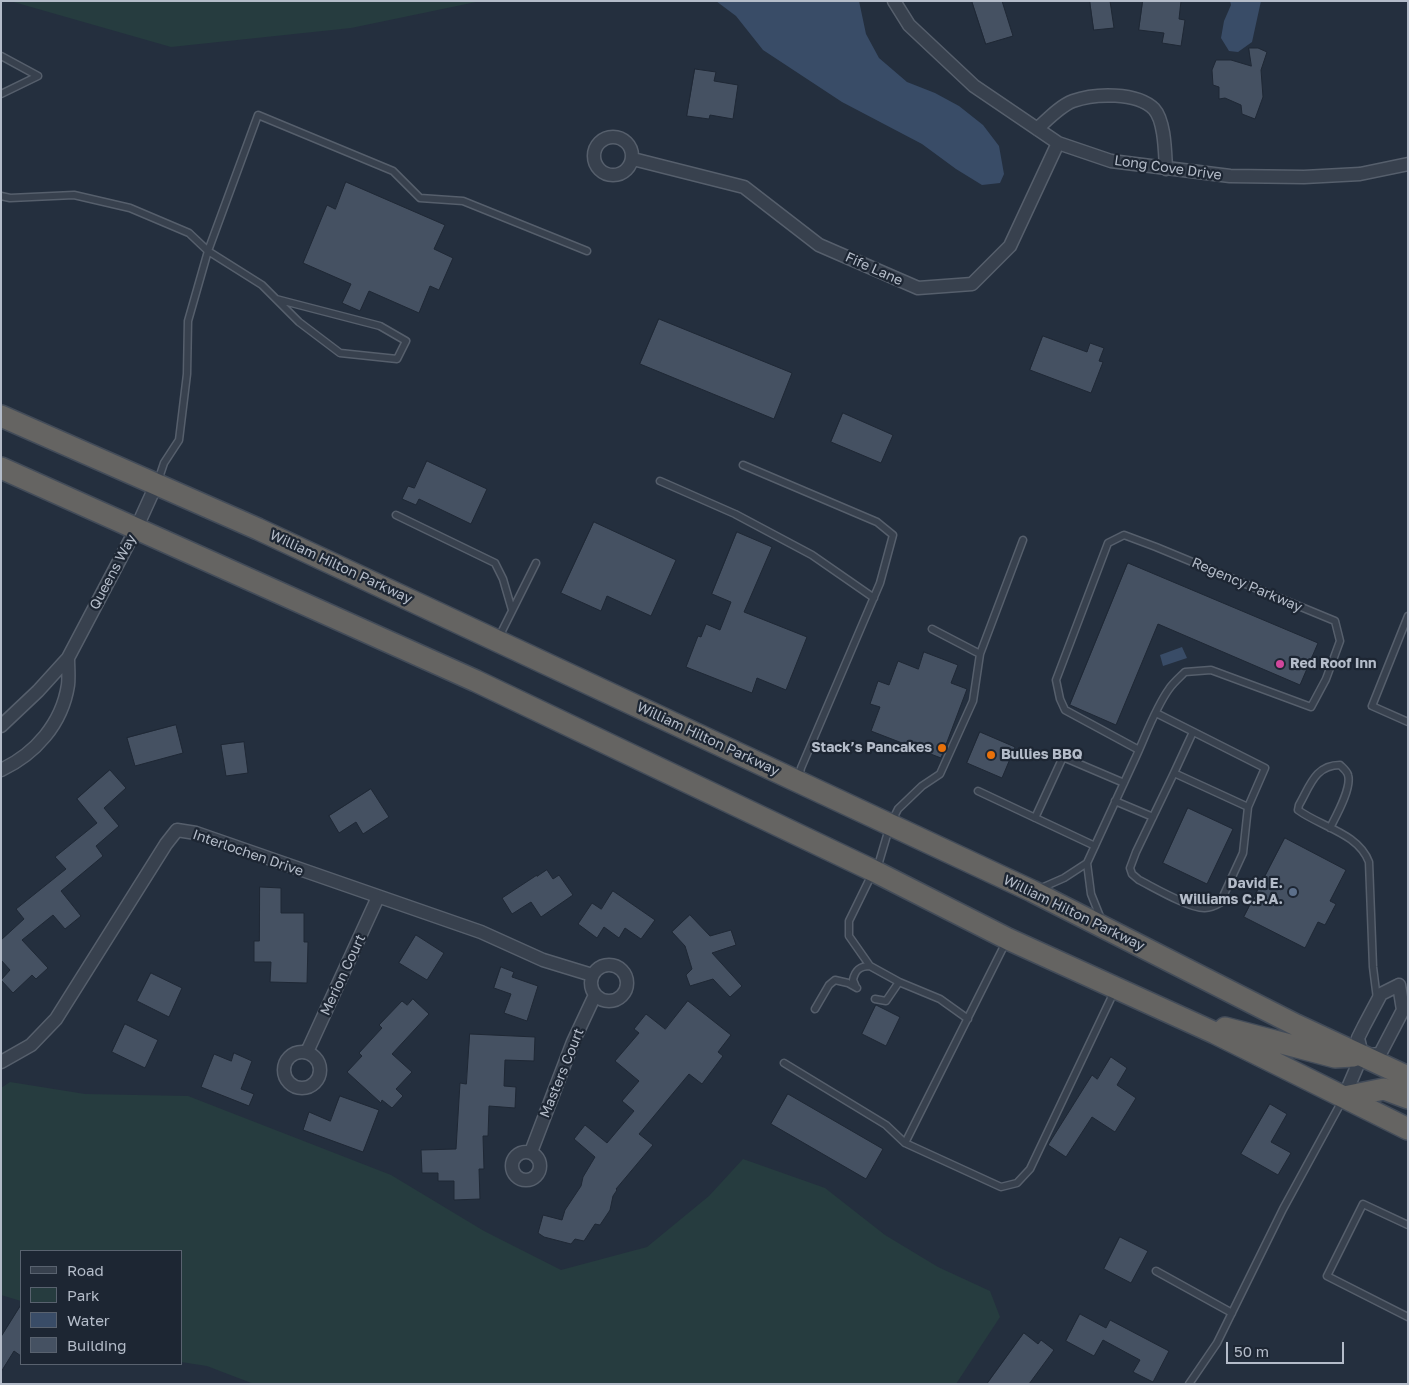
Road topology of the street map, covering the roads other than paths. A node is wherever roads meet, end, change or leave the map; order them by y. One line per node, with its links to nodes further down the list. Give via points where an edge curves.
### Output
1 (894, 1): 4 (street, Long Cove Drive, via 909,24 974,86)
2 (1, 56): 3 (lane, via 38,76)
3 (1, 94)
4 (1037, 129): 5 (street, Long Cove Drive); 8 (street, via 1073,101 1120,95 1143,102 1155,110 1160,122)
5 (1058, 143): 6 (street, Fife Lane, via 1010,246 972,284 918,288 819,244 744,187); 8 (street, Long Cove Drive, via 1111,161)
6 (633, 159)
7 (1408, 164): 8 (street, Long Cove Drive, via 1360,174 1304,177 1230,176)
8 (1166, 169)
9 (1, 196): 10 (lane, via 74,195 130,208 189,232)
10 (208, 251): 11 (lane, via 258,115 393,171 420,198 463,201); 12 (lane, via 262,284); 17 (lane, via 188,321 187,374 178,440)
11 (587, 251)
12 (276, 299): 12 (lane, via 299,322 340,353 397,359 406,342 380,326)
13 (1, 416): 17 (highway, William Hilton Parkway)
14 (743, 465): 22 (lane, via 877,522 893,535)
15 (1, 468): 19 (highway)
16 (660, 480): 22 (lane, via 812,554)
17 (156, 485): 19 (street, Queens Way); 26 (highway, William Hilton Parkway)
18 (396, 515): 23 (lane, via 495,562)
19 (136, 529): 28 (street, Queens Way); 47 (highway, via 476,681)
20 (1023, 540): 27 (lane)
21 (536, 563): 23 (lane)
22 (874, 598): 36 (lane, via 801,768)
23 (512, 610): 26 (lane)
24 (1408, 616): 30 (lane, via 1372,706)
25 (932, 629): 27 (lane)
26 (497, 640): 36 (highway, William Hilton Parkway)
27 (980, 654): 43 (lane, via 973,701 940,774 898,808)
28 (68, 658): 31 (street, Queens Way); 34 (street, Queens Way, via 68,686 54,726 36,747)
29 (1156, 713): 32 (lane); 33 (lane, Regency Parkway); 33 (lane, Regency Parkway, via 1169,689 1185,672 1211,670 1312,708 1340,641 1335,622 1124,535 1108,543 1056,680 1065,710)
30 (1408, 722)
31 (1, 726)
32 (1193, 732): 35 (lane); 40 (lane, via 1265,768)
33 (1139, 750): 37 (lane, Regency Parkway)
34 (1, 770)
35 (1174, 773): 40 (lane); 41 (lane)
36 (799, 782): 43 (highway, William Hilton Parkway)
37 (1124, 783): 39 (lane, Regency Parkway); 42 (lane, via 1062,757)
38 (978, 791): 42 (lane)
39 (1115, 801): 41 (lane); 45 (lane, Regency Parkway)
40 (1248, 807): 41 (lane, via 1244,853 1238,868 1220,903 1204,908 1180,900 1132,874 1130,868)
41 (1153, 817)
42 (1035, 818): 45 (lane)
43 (890, 825): 47 (lane); 48 (highway, William Hilton Parkway)
44 (1330, 828): 44 (lane, via 1298,810 1319,771 1340,765 1348,773 1349,782); 59 (lane, via 1358,845 1369,862)
45 (1095, 846): 46 (lane, Regency Parkway)
46 (1087, 863): 48 (lane, via 1054,884); 50 (lane, via 1091,894)
47 (875, 872): 51 (highway); 52 (lane, via 849,921 849,936)
48 (1032, 891): 50 (highway, William Hilton Parkway)
49 (378, 897): 53 (street, Interlochen Drive, via 482,932 543,960); 63 (street, Merion Court); 65 (street, Interlochen Drive, via 196,833 177,830 56,1019 31,1046)
50 (1106, 929): 64 (highway, William Hilton Parkway)
51 (1008, 939): 56 (highway); 62 (lane)
52 (870, 966): 54 (lane); 60 (lane, via 863,966 854,973 857,988 834,980)
53 (592, 974): 57 (street, via 590,982); 57 (street, via 597,968 610,964 623,970 628,984 626,991 615,1000 608,1001)
54 (899, 982): 58 (lane, via 886,1001); 62 (lane, via 940,1000)
55 (1403, 988): 59 (street, via 1381,994); 64 (street, via 1403,1010 1380,1054)
56 (1115, 989): 61 (highway); 71 (lane, via 1030,1169 1016,1183 1001,1188)
57 (595, 995): 72 (street, Masters Court)
58 (875, 999)
59 (1377, 1000): 64 (street, via 1358,1038)
60 (815, 1009)
61 (1167, 1013): 64 (highway, via 1335,1057); 68 (highway, via 1215,1033)
62 (968, 1019): 71 (lane)
63 (307, 1052)
64 (1362, 1055): 67 (highway, William Hilton Parkway); 68 (street)
65 (2, 1060)
66 (784, 1063): 71 (lane, via 886,1125)
67 (1408, 1077)
68 (1344, 1097): 69 (highway, via 1384,1089); 70 (highway); 75 (lane, via 1283,1209)
69 (1408, 1098)
70 (1408, 1129)
71 (905, 1143)
72 (531, 1152)
73 (1408, 1226): 76 (lane, via 1363,1204 1327,1276)
74 (1156, 1271): 75 (lane)
75 (1232, 1313): 77 (lane, via 1217,1343)
76 (1408, 1317)
77 (1189, 1384)

